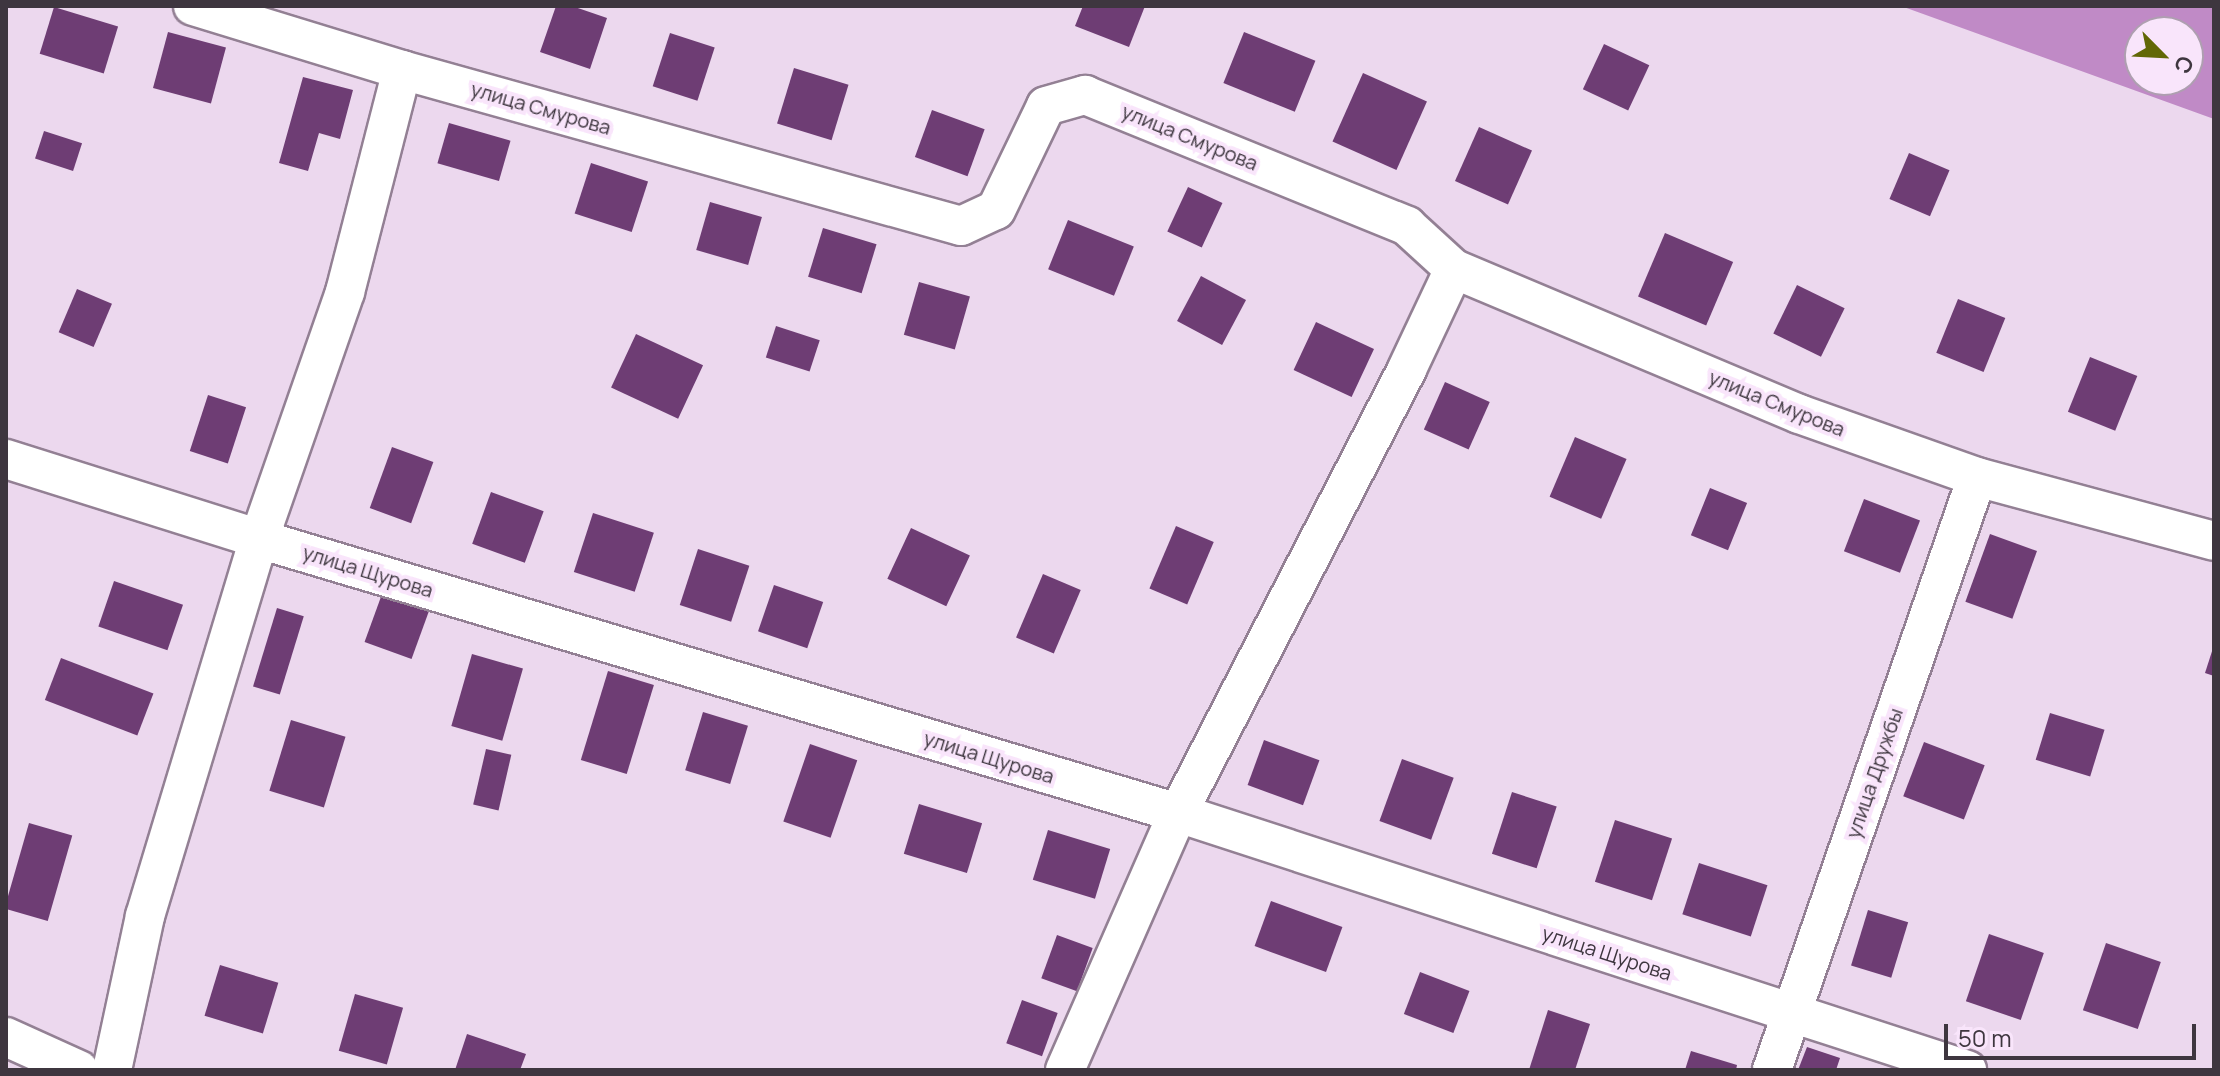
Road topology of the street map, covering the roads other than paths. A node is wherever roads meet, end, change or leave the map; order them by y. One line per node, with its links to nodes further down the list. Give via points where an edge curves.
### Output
1 (193, 6): 2 (street, улица Смурова)
2 (402, 70): 3 (street, улица Смурова, via 961,226 996,210 1046,106 1085,95 1407,226); 6 (street, via 345,292)
3 (1454, 269): 5 (street, улица Смурова, via 1799,414); 8 (street)
4 (6, 459): 6 (street, улица Щурова)
5 (1977, 477): 7 (street, улица Смурова); 9 (street, улица Дружбы)
6 (259, 539): 8 (street, улица Щурова); 12 (street, via 145,916)
7 (2214, 541)
8 (1178, 813): 9 (street, улица Щурова); 13 (street)
9 (1790, 1013): 14 (street, улица Дружбы); 15 (street, улица Щурова)
10 (6, 1037): 11 (street)
11 (79, 1070)
12 (112, 1070)
13 (1065, 1070)
14 (1772, 1070)
15 (1967, 1070)

